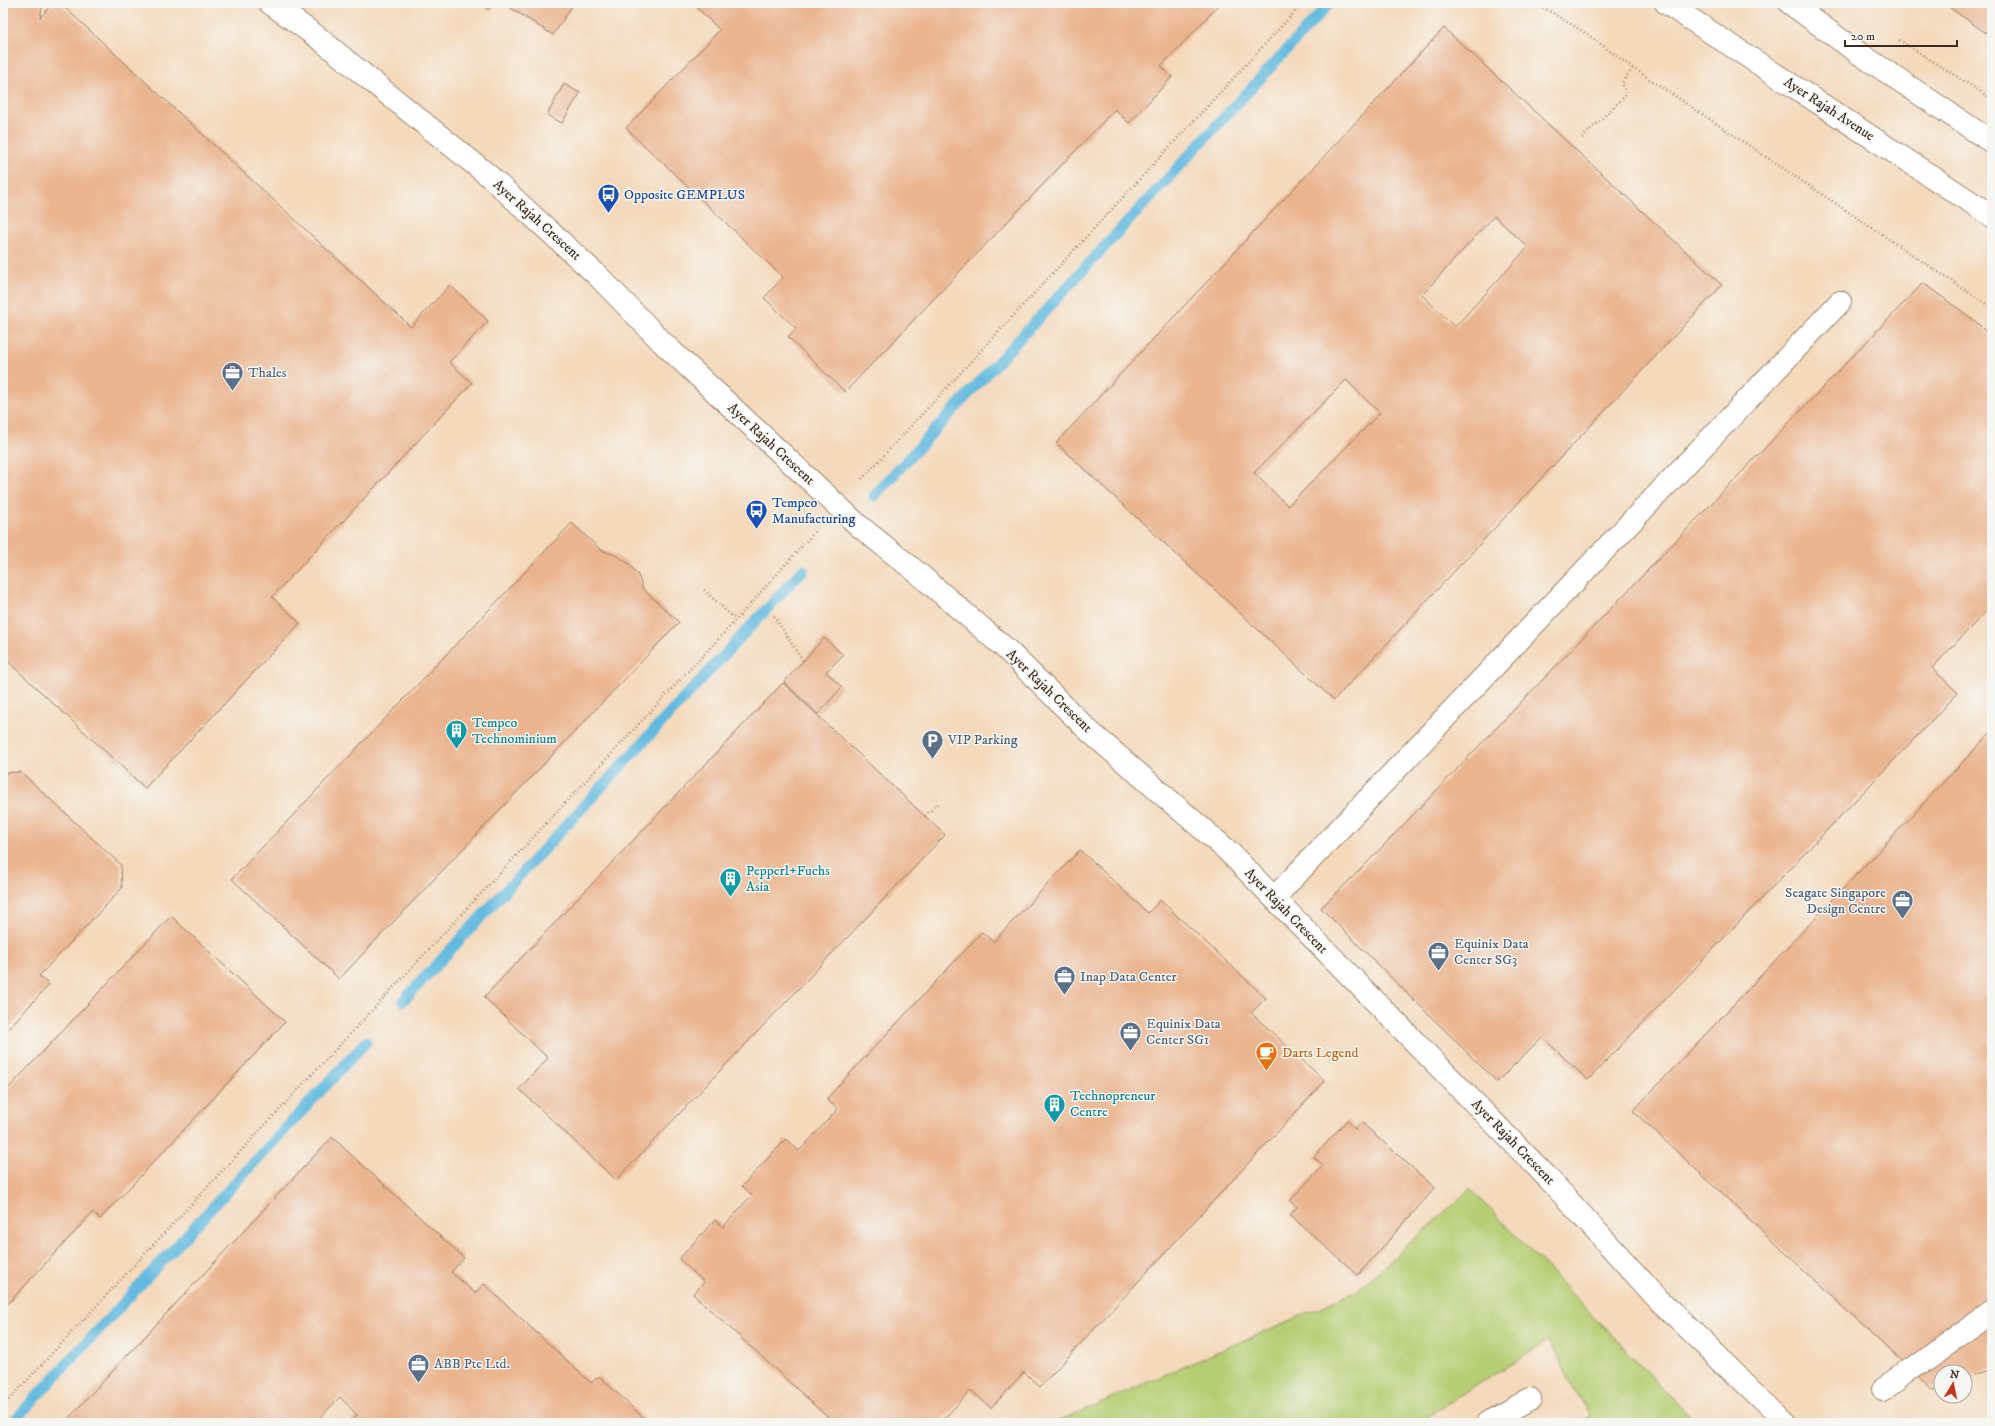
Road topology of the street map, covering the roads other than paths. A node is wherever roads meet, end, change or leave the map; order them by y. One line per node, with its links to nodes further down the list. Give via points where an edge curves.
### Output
1 (270, 3): 7 (street, Ayer Rajah Crescent, via 316,36 488,175 598,276 664,344 837,506 1005,648 1089,731 1228,851)
2 (1666, 3): 5 (street, Ayer Rajah Avenue)
3 (1790, 3): 4 (street, via 1857,52)
4 (1992, 142)
5 (1992, 216)
6 (1840, 302): 7 (street)
7 (1274, 898): 12 (street, Ayer Rajah Crescent, via 1547,1177 1659,1300)
8 (1992, 1312): 9 (street)
9 (1883, 1389)
10 (1530, 1399): 11 (street)
11 (1488, 1423)
12 (1787, 1423)

